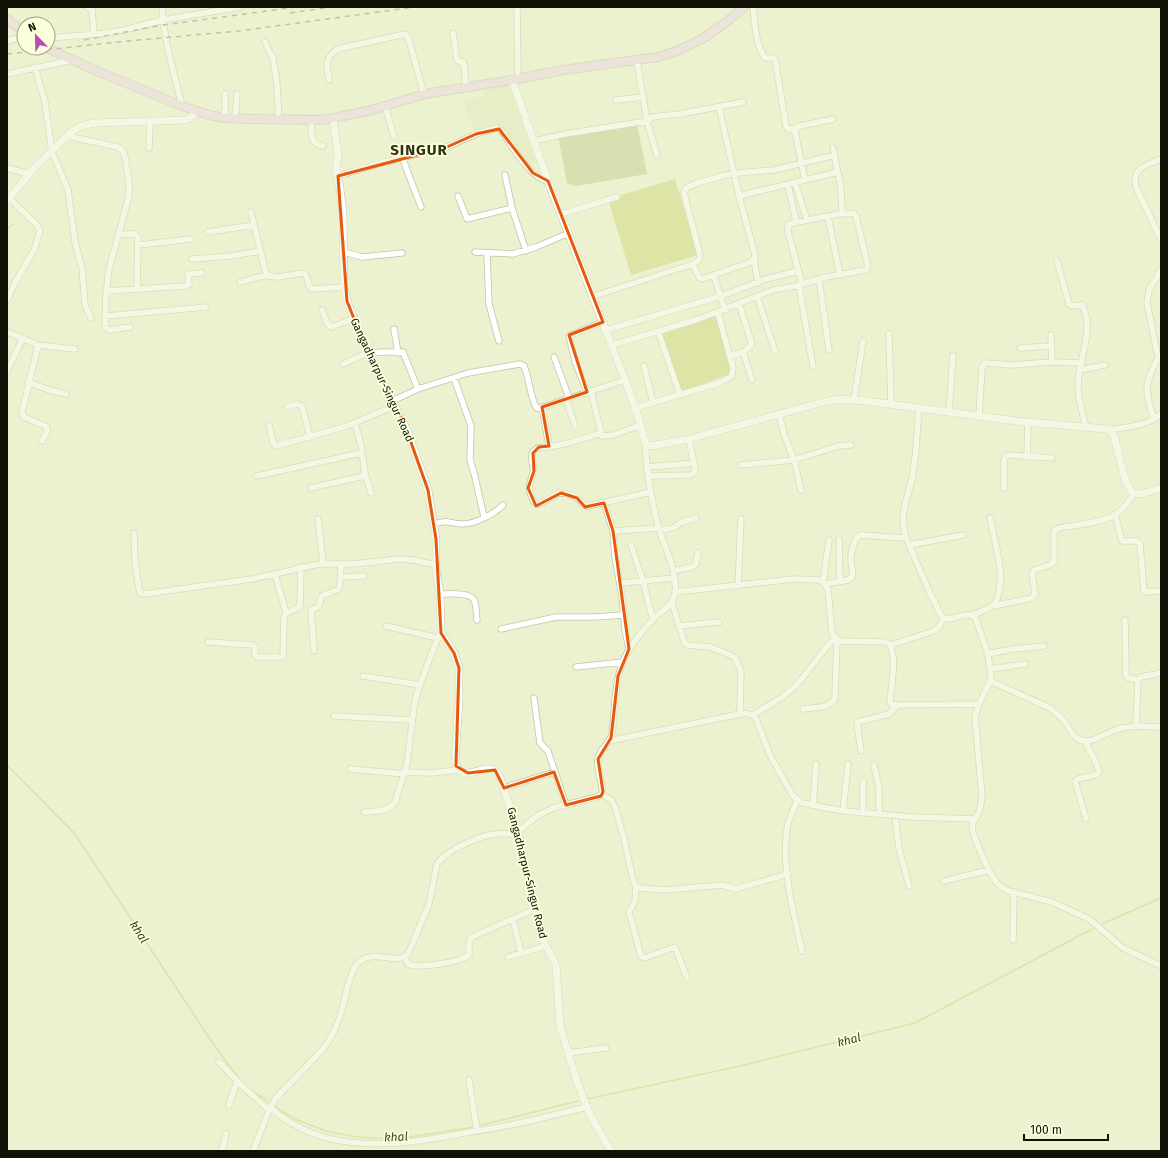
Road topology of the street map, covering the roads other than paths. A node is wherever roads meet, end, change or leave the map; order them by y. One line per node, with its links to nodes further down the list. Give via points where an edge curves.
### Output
1 (87, 7): 11 (street, via 92,11)
2 (162, 7): 8 (street)
3 (240, 7): 8 (street)
4 (517, 7): 20 (street)
5 (744, 7): 16 (main road, via 696,42 664,56)
6 (753, 7): 40 (street, via 758,44 764,57 775,59 786,126)
7 (7, 19): 9 (main road)
8 (163, 20): 11 (street, via 131,29); 28 (street)
9 (16, 26)
10 (453, 33): 21 (street, via 458,60 464,65)
11 (94, 34): 12 (street)
12 (56, 37)
13 (265, 42): 36 (street, via 273,58)
14 (56, 53): 15 (main road)
15 (72, 60): 17 (street); 28 (main road)
16 (637, 61): 20 (main road, via 562,70); 25 (street)
17 (35, 68): 18 (street); 47 (street, via 45,102)
18 (7, 74)
19 (329, 80): 24 (street, via 327,62 334,51 405,34)
20 (515, 80): 21 (main road); 43 (street)
21 (466, 88): 24 (main road)
22 (225, 94): 32 (street)
23 (237, 94): 35 (street)
24 (424, 94): 29 (main road)
25 (644, 97): 26 (street); 39 (street)
26 (616, 100)
27 (743, 102): 30 (street)
28 (182, 106): 31 (main road)
29 (384, 106): 33 (main road); 42 (street)
30 (719, 107): 39 (street, via 652,117); 55 (street)
31 (196, 112): 32 (main road); 38 (street, via 185,120)
32 (225, 118): 35 (main road)
33 (333, 118): 37 (main road); 58 (street, Gangadharpur-Singur Road)
34 (833, 118): 40 (street, via 799,126)
35 (235, 119): 36 (main road)
36 (279, 120): 37 (main road)
37 (311, 120): 44 (street, via 312,140 315,144)
38 (150, 121): 41 (street, via 89,124 78,127); 45 (street)
39 (647, 121): 43 (street); 48 (street)
40 (793, 130): 52 (street)
41 (67, 136): 47 (street); 78 (street, via 118,147 123,151 130,190)
42 (394, 136)
43 (534, 141): 60 (street)
44 (323, 146)
45 (149, 148)
46 (833, 148): 49 (street)
47 (52, 152): 56 (street); 115 (street, via 68,190 75,242 82,268 85,305)
48 (657, 155)
49 (835, 155): 52 (street); 54 (street)
50 (402, 157): 58 (street); 60 (street, via 447,147 497,128 503,132 533,173); 67 (street)
51 (1161, 159): 80 (street, via 1142,168 1136,173 1135,178 1136,186)
52 (801, 163): 55 (street, via 767,171); 59 (street)
53 (7, 168): 56 (street)
54 (838, 172): 59 (street); 71 (street)
55 (734, 173): 64 (street); 91 (street, via 688,186 684,190 700,255 699,260)
56 (29, 174): 66 (street)
57 (505, 175): 68 (street)
58 (338, 176): 84 (street, Gangadharpur-Singur Road)
59 (805, 180): 61 (street)
60 (548, 181): 70 (street)
61 (795, 182): 62 (street); 73 (street)
62 (788, 184): 64 (street); 74 (street)
63 (458, 196): 68 (street, via 467,220)
64 (739, 196): 89 (street, via 755,255)
65 (617, 197): 70 (street)
66 (8, 200): 108 (street, via 37,225 40,231 34,250)
67 (421, 207)
68 (512, 208): 82 (street)
69 (251, 212): 75 (street)
70 (561, 214): 77 (street)
71 (844, 214): 72 (street); 96 (street, via 853,213 856,216 868,267 863,271)
72 (828, 217): 73 (street); 96 (street)
73 (807, 220): 74 (street)
74 (796, 222): 93 (street, via 789,224 787,229)
75 (254, 225): 76 (street); 83 (street)
76 (208, 232)
77 (569, 233): 82 (street); 105 (street)
78 (119, 234): 81 (street, via 136,234); 104 (street, via 111,262)
79 (191, 239): 81 (street)
80 (1161, 240)
81 (138, 245): 103 (street)
82 (526, 250): 87 (street, via 508,255)
83 (260, 251): 88 (street); 95 (street)
84 (344, 252): 85 (street, via 362,257); 102 (street, Gangadharpur-Singur Road)
85 (402, 252)
86 (475, 252): 87 (street)
87 (487, 254): 126 (street, via 489,304)
88 (192, 259)
89 (754, 260): 97 (street); 100 (street)
90 (1057, 261): 143 (street, via 1069,304 1082,305 1086,315 1086,342)
91 (692, 265): 97 (street, via 701,279); 105 (street)
92 (1161, 270): 141 (street, via 1149,290 1147,302)
93 (798, 271): 100 (street); 101 (street)
94 (202, 273): 103 (street, via 188,274 189,284 186,286)
95 (267, 275): 99 (street); 102 (street, via 278,277 304,273 312,289)
96 (840, 275): 98 (street)
97 (714, 276): 106 (street)
98 (819, 279): 101 (street); 133 (street)
99 (240, 282)
100 (758, 282): 106 (street)
101 (800, 285): 107 (street); 147 (street)
102 (344, 287): 116 (street, Gangadharpur-Singur Road)
103 (137, 290): 104 (street)
104 (107, 291): 114 (street)
105 (594, 296): 117 (street)
106 (721, 296): 112 (street); 120 (street)
107 (757, 296): 109 (street); 134 (street)
108 (7, 300)
109 (739, 304): 112 (street); 135 (street, via 751,344)
110 (206, 307): 114 (street)
111 (322, 310): 116 (street, via 331,327)
112 (725, 310): 113 (street)
113 (718, 313): 121 (street); 139 (street)
114 (106, 316): 118 (street, via 107,330)
115 (91, 318)
116 (353, 319): 137 (street, Gangadharpur-Singur Road)
117 (603, 322): 120 (street); 155 (street, via 570,336 575,360)
118 (130, 327)
119 (394, 329): 136 (street)
120 (606, 330): 129 (street)
121 (658, 331): 129 (street); 157 (street)
122 (7, 332): 125 (street)
123 (889, 334): 162 (street)
124 (1051, 335): 130 (street)
125 (22, 338): 128 (street); 149 (street)
126 (499, 340)
127 (863, 341): 159 (street)
128 (37, 345): 132 (street); 153 (street)
129 (612, 345): 151 (street)
130 (1051, 346): 131 (street); 142 (street)
131 (1020, 348)
132 (75, 349)
133 (829, 350)
134 (775, 351)
135 (743, 352): 139 (street); 152 (street)
136 (398, 353): 137 (street, via 382,351); 154 (street, via 404,353)
137 (368, 354): 144 (street); 160 (street, Gangadharpur-Singur Road)
138 (953, 355): 167 (street)
139 (730, 356): 157 (street, via 734,368 731,377)
140 (554, 357): 158 (street)
141 (1160, 357): 171 (street, via 1146,387)
142 (1052, 362): 143 (street); 170 (street, via 984,364)
143 (1082, 363): 148 (street)
144 (343, 364)
145 (1105, 365): 148 (street)
146 (644, 366): 161 (street)
147 (813, 367)
148 (1080, 370): 177 (street, via 1078,389)
149 (7, 371)
150 (454, 378): 154 (street); 164 (street, via 479,370 522,364 528,376 534,406); 206 (street, via 471,426 470,462 476,477)
151 (625, 380): 155 (street); 165 (street)
152 (752, 380)
153 (28, 382): 156 (street); 182 (street, via 22,412 24,417 47,427)
154 (418, 389): 160 (street)
155 (589, 392): 158 (street); 179 (street)
156 (66, 394)
157 (680, 395): 161 (street)
158 (568, 399): 164 (street); 176 (street)
159 (854, 400): 162 (street); 168 (street, via 826,401)
160 (394, 403): 173 (street); 211 (street, Gangadharpur-Singur Road, via 408,430 423,474)
161 (653, 403): 165 (street)
162 (891, 404): 166 (street)
163 (287, 407): 180 (street, via 297,404 302,406)
164 (542, 407): 185 (street)
165 (636, 408): 175 (street)
166 (919, 408): 167 (street); 216 (street, via 913,473 903,514)
167 (949, 412): 170 (street)
168 (779, 414): 181 (street); 189 (street)
169 (1161, 414): 171 (street)
170 (979, 416): 172 (street)
171 (1154, 420): 178 (street)
172 (1028, 422): 177 (street); 187 (street)
173 (355, 423): 180 (street); 186 (street)
174 (269, 425): 180 (street, via 275,446)
175 (641, 425): 179 (street, via 608,436); 183 (street)
176 (575, 426)
177 (1086, 427): 178 (street)
178 (1110, 430): 202 (street, via 1116,440 1126,484)
179 (601, 433): 185 (street)
180 (310, 437)
181 (689, 439): 183 (street); 190 (street)
182 (42, 441)
183 (646, 445): 192 (street)
184 (851, 445): 189 (street, via 838,446)
185 (549, 446): 203 (street, via 536,449 532,455 534,471 528,488 534,502 539,504 562,493 578,498 585,506)
186 (362, 453): 193 (street); 194 (street)
187 (1027, 457): 188 (street); 197 (street, via 1005,457)
188 (1052, 458)
189 (794, 460): 191 (street); 199 (street)
190 (694, 463): 192 (street); 195 (street, via 693,474)
191 (742, 465)
192 (648, 467): 195 (street)
193 (365, 474): 196 (street); 201 (street)
194 (257, 476)
195 (649, 476): 200 (street)
196 (311, 488)
197 (1004, 488)
198 (1161, 488): 202 (street)
199 (801, 490)
200 (651, 492): 203 (street); 212 (street)
201 (370, 494)
202 (1134, 494): 205 (street)
203 (604, 503): 213 (street)
204 (502, 505): 206 (street)
205 (1116, 514): 236 (street, via 1122,541 1137,541 1140,544 1144,591); 240 (street, via 1057,529 1054,534 1054,562 1032,572 1034,596 1028,600)
206 (484, 517): 211 (street, via 465,524 447,521)
207 (696, 518): 212 (street, via 673,528)
208 (990, 518): 240 (street, via 1000,577 1000,591)
209 (318, 519): 222 (street)
210 (741, 519): 235 (street)
211 (434, 524): 224 (street, Gangadharpur-Singur Road, via 437,543)
212 (659, 529): 213 (street); 226 (street)
213 (613, 531): 233 (street)
214 (134, 533): 227 (street, via 136,569 139,591 142,594)
215 (963, 536): 220 (street)
216 (906, 538): 220 (street); 232 (street, via 867,534 858,536 851,557 853,575 850,579)
217 (838, 539): 232 (street)
218 (829, 540): 234 (street)
219 (631, 545): 231 (street)
220 (909, 545): 244 (street)
221 (698, 553): 226 (street, via 696,564 692,567)
222 (323, 564): 223 (street); 225 (street)
223 (342, 564): 224 (street, via 398,559); 229 (street)
224 (436, 565): 238 (street, Gangadharpur-Singur Road)
225 (301, 567): 227 (street); 241 (street, via 300,606)
226 (673, 571): 230 (street)
227 (275, 574): 241 (street)
228 (364, 576): 229 (street)
229 (341, 577): 258 (street, via 339,589 322,596 318,607 311,610)
230 (674, 578): 231 (street); 237 (street)
231 (643, 581): 233 (street); 246 (street)
232 (840, 581): 234 (street)
233 (620, 583): 242 (street)
234 (824, 583): 235 (street, via 814,579 794,579); 253 (street, via 828,590 832,633)
235 (738, 586): 237 (street)
236 (1161, 591)
237 (676, 592): 239 (street)
238 (440, 594): 245 (street, via 472,597); 252 (street, Gangadharpur-Singur Road)
239 (672, 603): 246 (street); 250 (street)
240 (994, 606): 243 (street)
241 (286, 613): 254 (street, via 282,657 257,656 253,645)
242 (624, 615): 251 (street, via 556,617); 257 (street)
243 (973, 615): 244 (street); 259 (street, via 977,620)
244 (944, 618): 255 (street, via 934,631)
245 (477, 620)
246 (653, 620): 257 (street)
247 (1125, 620): 266 (street, via 1126,675)
248 (718, 622): 250 (street)
249 (386, 626): 252 (street)
250 (679, 626): 273 (street, via 689,646 710,647 730,654 737,661 741,671)
251 (501, 629)
252 (440, 636): 268 (street); 286 (street, via 454,653 459,668 455,762)
253 (836, 639): 255 (street); 272 (street, via 836,698 826,706); 274 (street, via 827,646 799,682 782,697)
254 (208, 642)
255 (890, 644): 271 (street, via 893,662 890,702 892,705)
256 (1044, 646): 259 (street)
257 (629, 649): 260 (street)
258 (314, 651)
259 (987, 654): 263 (street)
260 (623, 662): 262 (street); 279 (street, via 618,676 612,734)
261 (1025, 664): 263 (street)
262 (576, 667)
263 (990, 669): 267 (street)
264 (1161, 672): 266 (street)
265 (363, 676): 268 (street)
266 (1138, 680): 277 (street)
267 (990, 681): 270 (street); 280 (street, via 1050,708 1058,714 1074,736)
268 (420, 686): 276 (street)
269 (534, 698): 287 (street, via 540,743 548,751)
270 (979, 704): 271 (street); 300 (street, via 975,725 982,797)
271 (898, 705): 281 (street, via 889,714 858,722)
272 (803, 709)
273 (740, 714): 274 (street); 279 (street)
274 (754, 715): 292 (street, via 773,760)
275 (334, 716): 276 (street)
276 (412, 720): 288 (street)
277 (1136, 726): 278 (street); 280 (street)
278 (1161, 726)
279 (609, 741): 291 (street, via 598,759 597,770)
280 (1085, 741): 301 (street, via 1099,771 1096,775 1075,780)
281 (861, 751)
282 (816, 764): 294 (street)
283 (848, 764): 295 (street)
284 (874, 764): 298 (street, via 879,788)
285 (350, 769): 288 (street)
286 (459, 770): 288 (street); 290 (street, Gangadharpur-Singur Road, via 468,774 495,770)
287 (554, 772): 290 (street); 293 (street)
288 (405, 773): 296 (street, via 393,805 385,810)
289 (863, 781): 297 (street)
290 (504, 788): 302 (street, Gangadharpur-Singur Road)
291 (602, 794): 293 (street); 307 (street, via 611,800 615,807)
292 (797, 801): 294 (street); 304 (street, via 786,834)
293 (566, 805): 302 (street, via 545,812)
294 (813, 805): 295 (street)
295 (843, 811): 297 (street)
296 (364, 812)
297 (862, 813): 298 (street)
298 (879, 814): 299 (street)
299 (895, 816): 300 (street); 306 (street, via 899,849)
300 (975, 819): 303 (street, via 972,828)
301 (1086, 819)
302 (518, 833): 309 (street, Gangadharpur-Singur Road); 316 (street, via 482,837 440,859 429,904)
303 (989, 870): 305 (street); 308 (street, via 998,884)
304 (788, 874): 307 (street, via 736,889 722,885 665,890); 313 (street)
305 (944, 881)
306 (909, 886)
307 (636, 887): 318 (street, via 635,901 630,912 641,956 644,958 675,947)
308 (1014, 892): 311 (street); 317 (street, via 1039,897 1089,919 1123,948)
309 (535, 909): 310 (street); 312 (street, Gangadharpur-Singur Road)
310 (513, 919): 314 (street); 316 (street, via 472,937 469,955 462,959 415,966 408,964)
311 (1013, 940)
312 (546, 946): 314 (street); 320 (street, Gangadharpur-Singur Road, via 556,965 560,1021)
313 (802, 951)
314 (521, 953): 315 (street)
315 (508, 957)
316 (405, 958): 326 (street, via 371,956 358,963 351,976 329,1042)
317 (1161, 966)
318 (687, 978)
319 (606, 1048): 320 (street)
320 (568, 1053): 325 (street, Gangadharpur-Singur Road)
321 (219, 1062): 323 (street)
322 (469, 1080): 327 (street)
323 (237, 1081): 324 (street); 326 (street)
324 (229, 1105)
325 (587, 1107): 327 (street); 331 (street, Gangadharpur-Singur Road)
326 (269, 1108): 327 (street, via 309,1132 330,1139 362,1144 413,1142); 330 (street)
327 (476, 1131)
328 (226, 1134): 329 (street)
329 (222, 1151)
330 (253, 1151)
331 (611, 1151)

